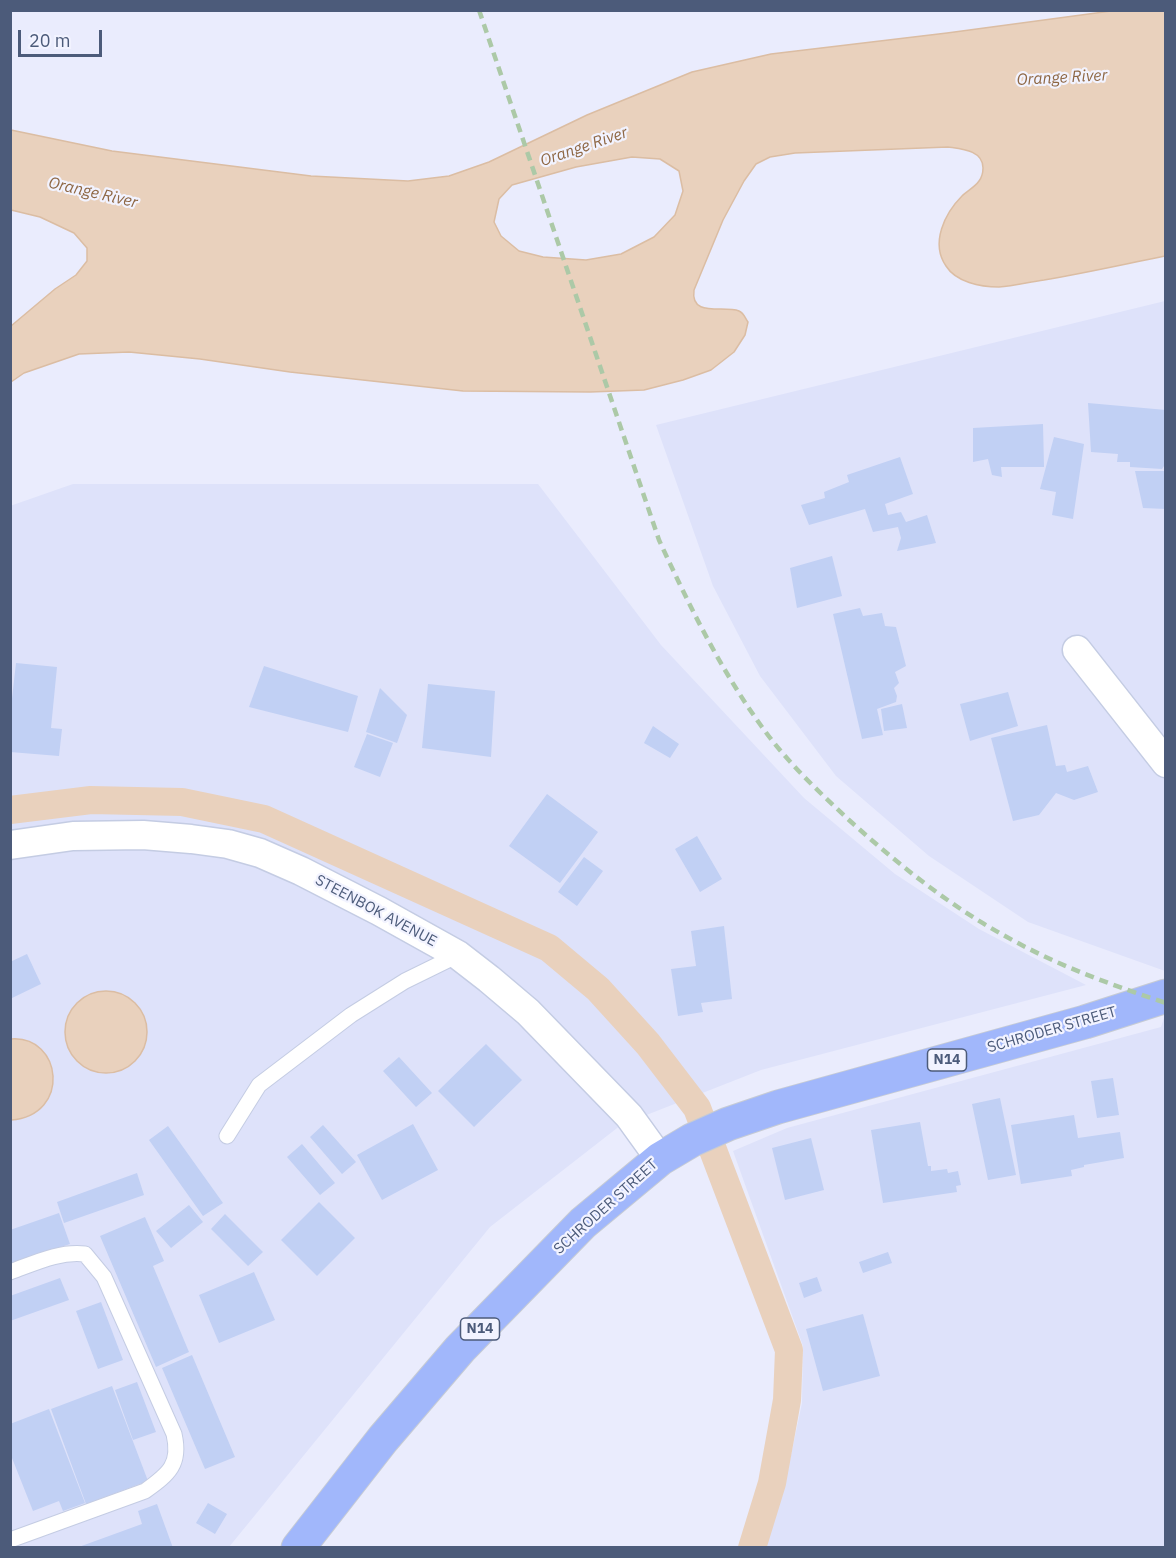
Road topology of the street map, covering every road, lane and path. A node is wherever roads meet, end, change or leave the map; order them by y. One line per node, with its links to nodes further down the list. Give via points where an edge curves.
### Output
1 (1077, 650): 2 (street)
2 (1166, 763)
3 (10, 845): 4 (street, STEENBOK AVENUE, via 112,835 228,844 301,871)
4 (458, 955): 6 (lane, via 405,981 351,1015 259,1085); 7 (street, STEENBOK AVENUE, via 528,1012 629,1116)
5 (1166, 996): 7 (highway, SCHRODER STREET / N14, via 778,1107 728,1124)
6 (227, 1136)
7 (660, 1159): 10 (highway, SCHRODER STREET / N14, via 583,1223 460,1349)
8 (10, 1272): 9 (lane, via 67,1254 85,1254 93,1262 104,1277 177,1448 169,1471 144,1491)
9 (12, 1536)
10 (298, 1548)

